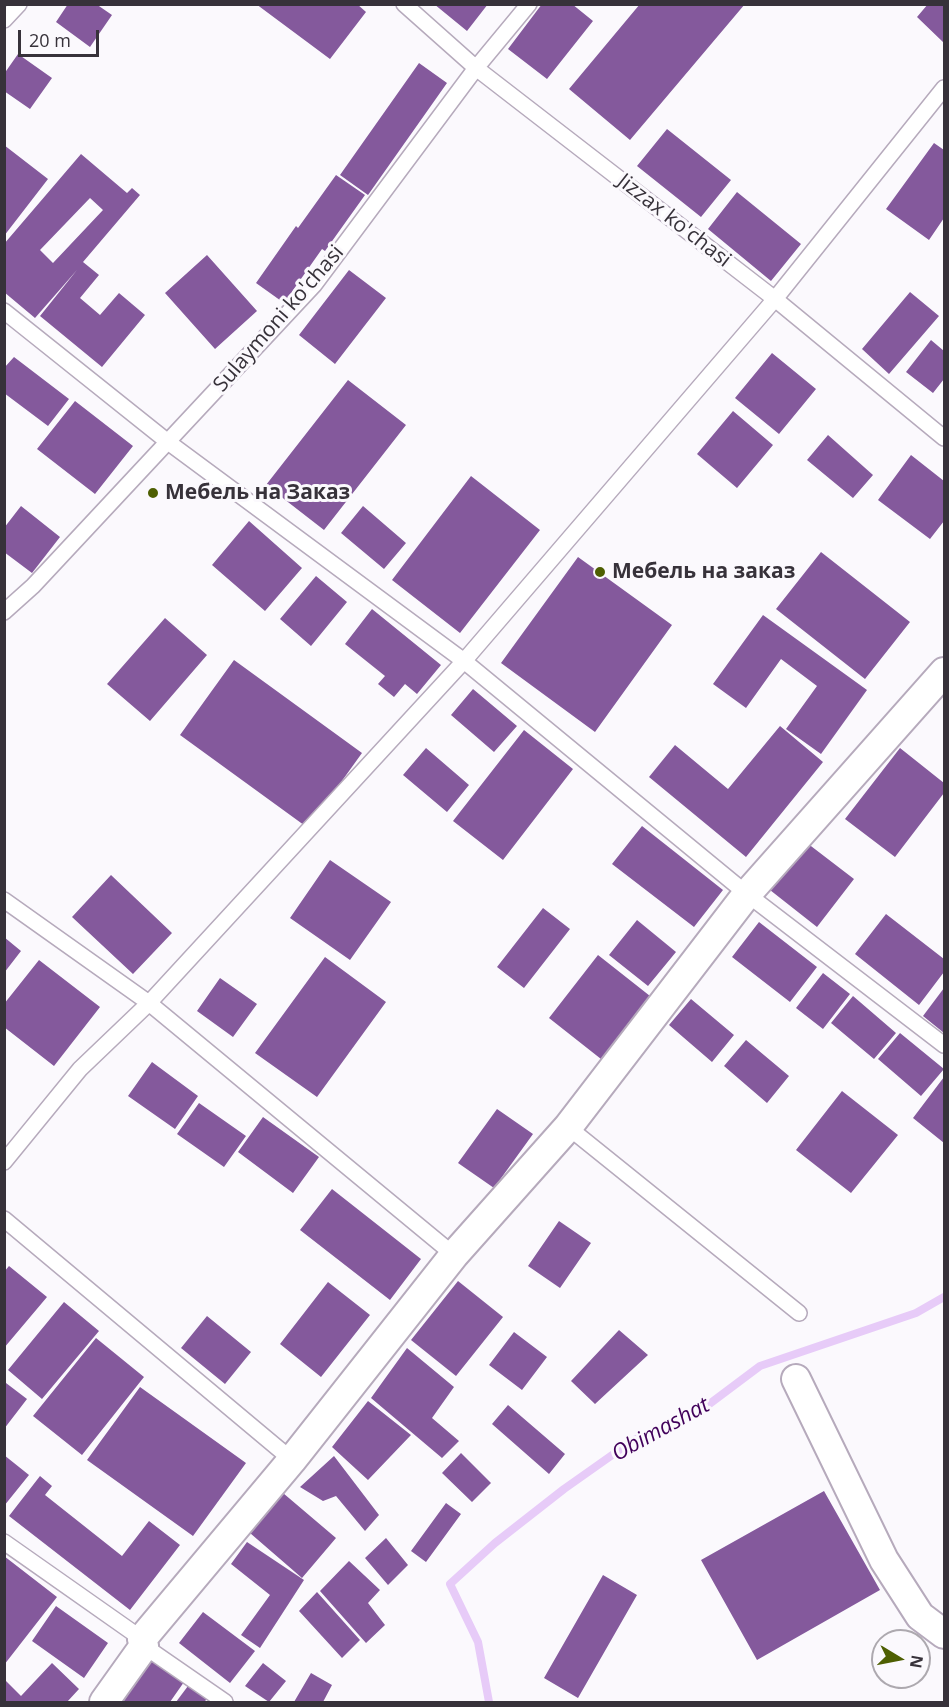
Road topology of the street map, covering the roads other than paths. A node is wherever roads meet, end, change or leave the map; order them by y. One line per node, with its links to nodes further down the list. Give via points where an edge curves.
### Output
1 (19, 4): 4 (lane)
2 (404, 4): 5 (lane, Jizzax ko'chasi)
3 (529, 4): 5 (lane, Sulaymoni ko'chasi)
4 (4, 21)
5 (476, 68): 7 (lane, Jizzax ko'chasi); 10 (lane, Sulaymoni ko'chasi, via 314,285)
6 (945, 88): 7 (lane)
7 (775, 299): 9 (lane, Jizzax ko'chasi); 12 (lane)
8 (4, 311): 10 (lane)
9 (945, 438)
10 (168, 442): 11 (lane, Sulaymoni ko'chasi); 12 (lane)
11 (4, 612)
12 (464, 661): 14 (lane); 16 (lane)
13 (945, 672): 14 (street)
14 (747, 894): 17 (lane); 18 (street)
15 (4, 900): 16 (lane)
16 (148, 1003): 19 (lane, via 80,1069); 21 (lane)
17 (945, 1045)
18 (568, 1127): 21 (street); 22 (lane)
19 (4, 1162)
20 (4, 1220): 24 (lane)
21 (454, 1255): 24 (street)
22 (799, 1313)
23 (796, 1379): 26 (street, via 884,1560 921,1617)
24 (292, 1460): 27 (street)
25 (4, 1542): 27 (lane)
26 (945, 1634)
27 (143, 1643): 28 (street); 29 (lane)
28 (104, 1702)
29 (225, 1702)

